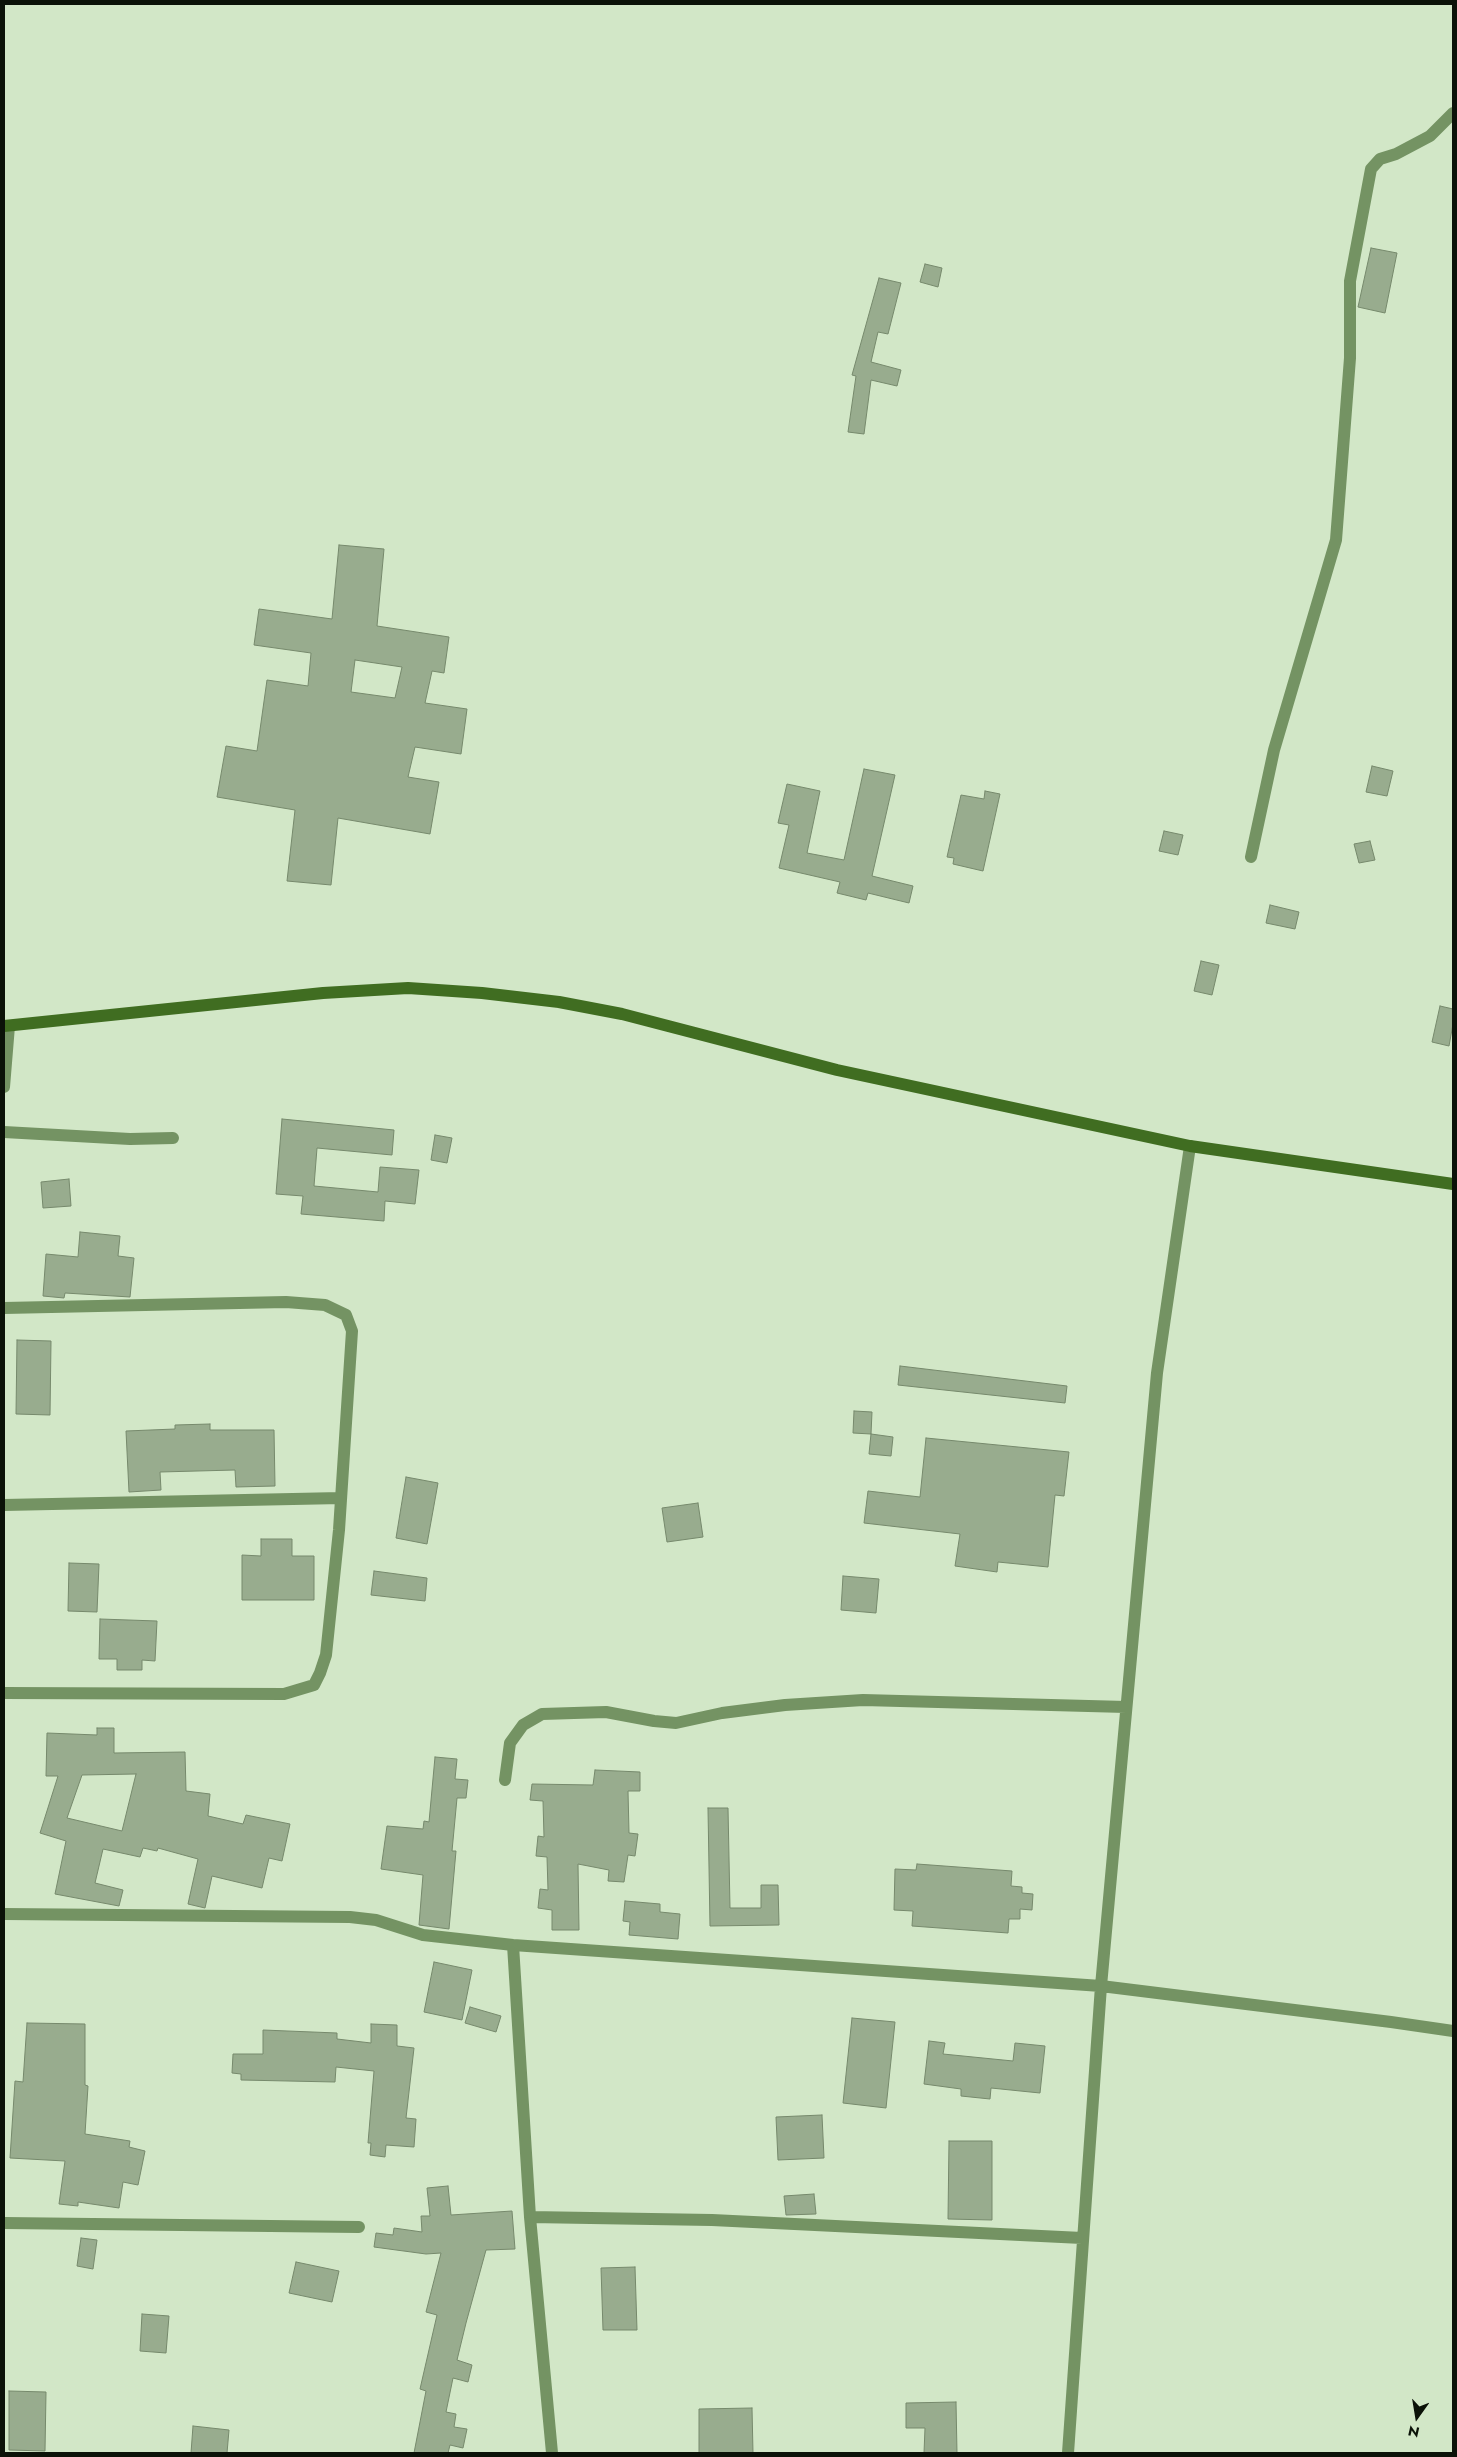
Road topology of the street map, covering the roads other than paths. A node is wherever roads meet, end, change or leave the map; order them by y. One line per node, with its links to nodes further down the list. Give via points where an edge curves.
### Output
1 (1453, 113): 2 (street, via 1430,136 1380,159 1371,169 1350,281 1350,358 1336,540 1274,750)
2 (1251, 857)
3 (6, 1026): 4 (street); 7 (main road, via 323,993 408,988 482,993 559,1002 622,1014 836,1070)
4 (4, 1087)
5 (4, 1132): 6 (street)
6 (172, 1138)
7 (1190, 1146): 8 (main road); 13 (street, via 1157,1373)
8 (1453, 1184)
9 (4, 1308): 10 (street, via 286,1302 325,1305 346,1315 352,1331)
10 (340, 1498): 11 (street); 12 (street, via 326,1655 314,1685 284,1694)
11 (4, 1505)
12 (4, 1693)
13 (1126, 1707): 14 (street, via 863,1700 785,1705 676,1723 606,1712 542,1714 523,1725 510,1743); 17 (street)
14 (505, 1780)
15 (4, 1914): 16 (street, via 350,1917 384,1922 423,1935)
16 (513, 1945): 17 (street); 19 (street)
17 (1101, 1986): 18 (street, via 1381,2020); 22 (street)
18 (1453, 2032)
19 (530, 2217): 22 (street, via 712,2220); 23 (street)
20 (4, 2224): 21 (street)
21 (359, 2227)
22 (1082, 2238): 24 (street)
23 (552, 2453)
24 (1068, 2453)

